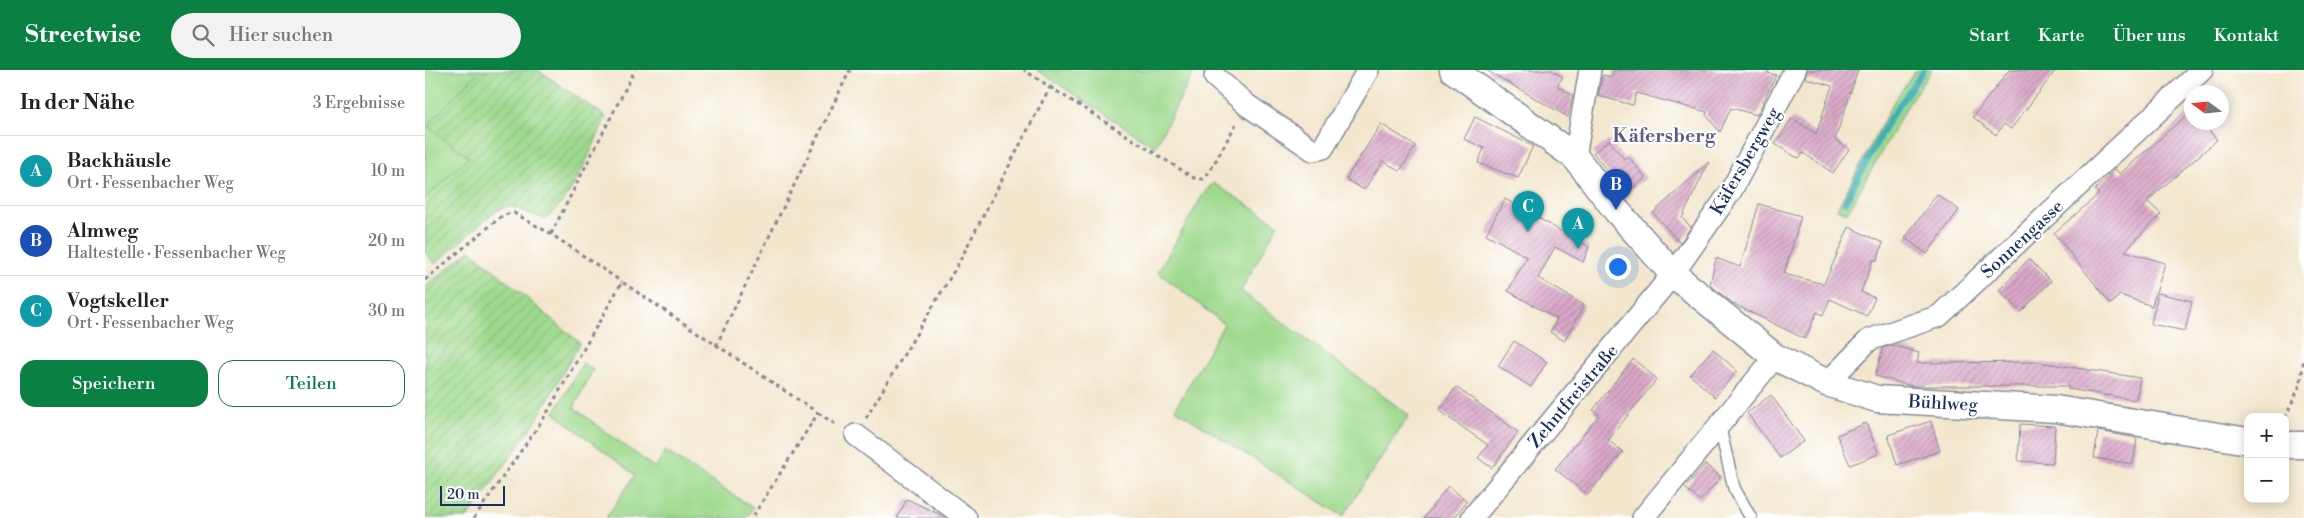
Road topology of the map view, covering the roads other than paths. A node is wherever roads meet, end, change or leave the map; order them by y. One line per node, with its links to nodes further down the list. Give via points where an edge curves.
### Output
1 (1368, 70): 6 (street, via 1323,148 1313,150 1247,105)
2 (1453, 70): 7 (street, Bühlweg)
3 (1590, 70): 7 (street)
4 (1795, 70): 8 (street, Käfersbergweg, via 1731,191)
5 (2202, 70): 10 (street, Sonnengasse, via 1939,316 1869,340)
6 (1215, 77)
7 (1575, 157): 8 (street, Bühlweg, via 1616,210)
8 (1673, 274): 9 (street, Bühlweg); 17 (street, Zehntfreistraße)
9 (1775, 357): 10 (street, Bühlweg); 11 (street)
10 (1827, 383): 13 (street, Bühlweg, via 1877,399 2056,409)
11 (1719, 424): 18 (street); 19 (lane, via 1734,488)
12 (856, 435): 16 (street)
13 (2244, 440)
14 (2289, 445): 15 (street)
15 (2304, 445)
16 (966, 518)
17 (1472, 518)
18 (1643, 518)
19 (1751, 518)

